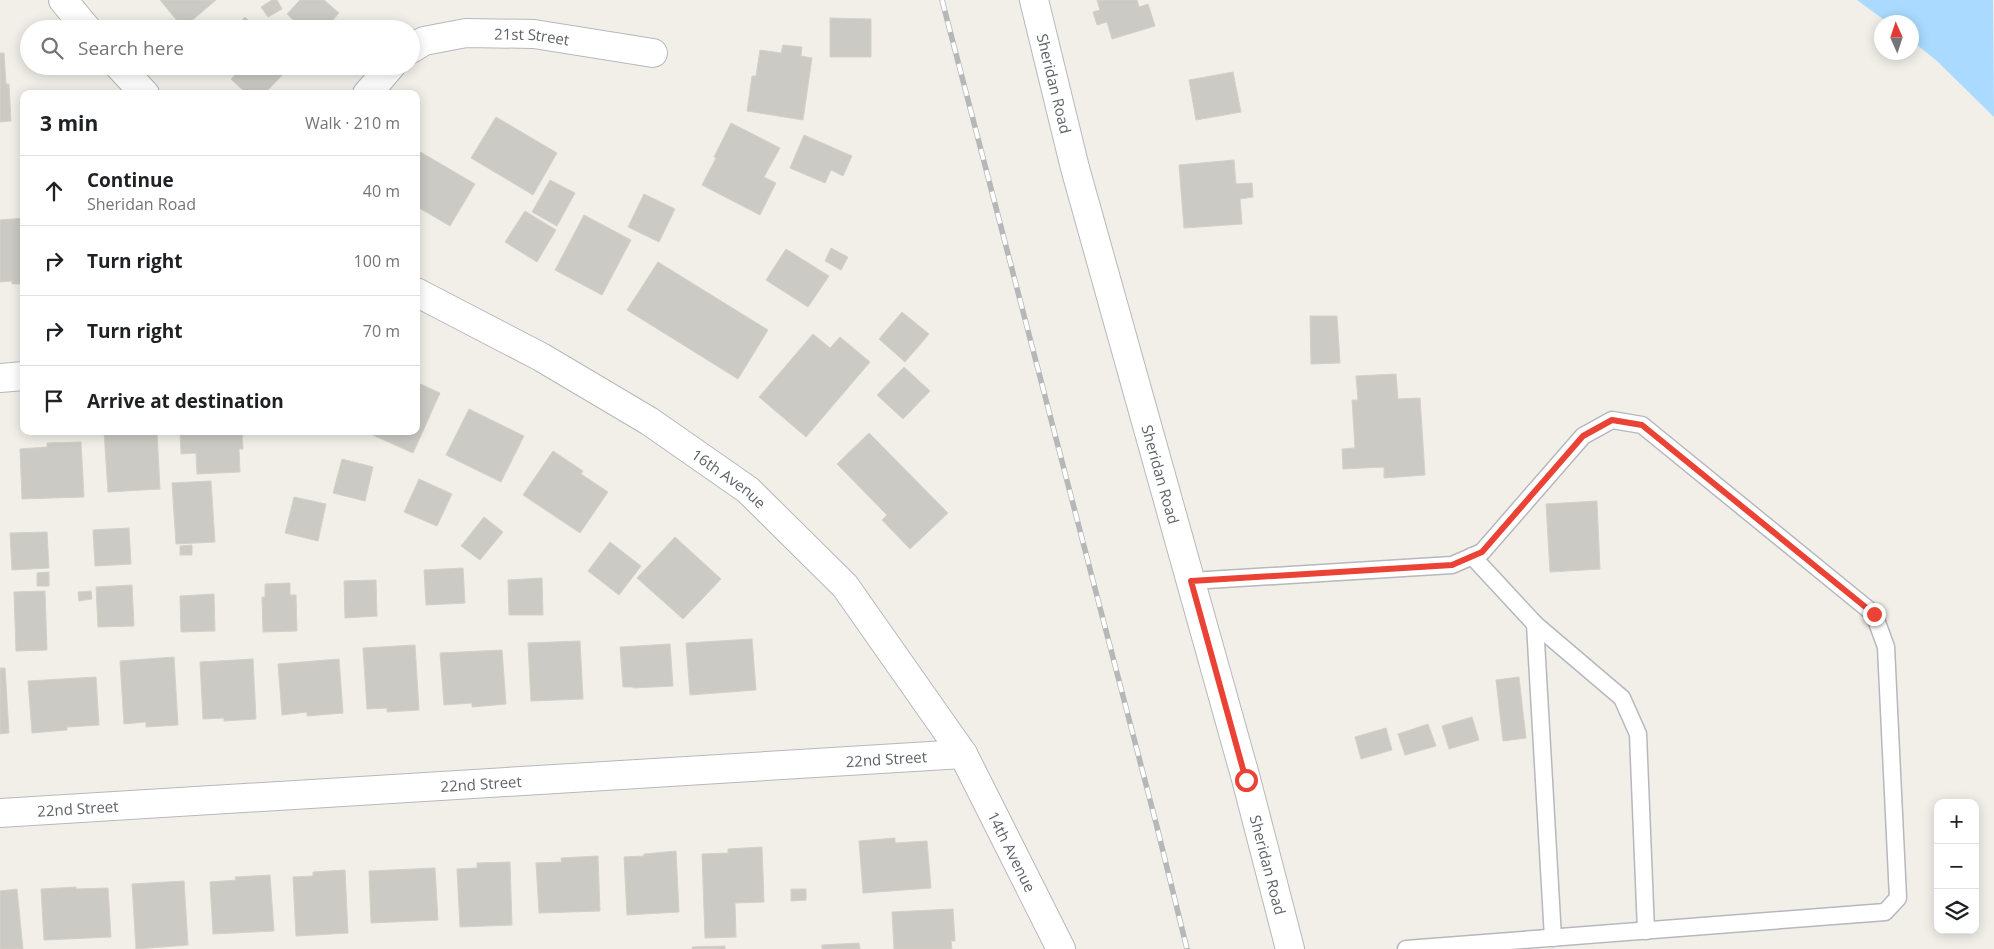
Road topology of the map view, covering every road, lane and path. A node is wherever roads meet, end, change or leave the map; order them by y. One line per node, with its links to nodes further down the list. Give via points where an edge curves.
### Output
1 (63, 0): 3 (street)
2 (1034, 0): 14 (street, Sheridan Road, via 1075,168)
3 (80, 20)
4 (420, 43): 5 (street, 21st Street, via 466,33 534,34)
5 (653, 53)
6 (127, 75): 8 (street)
7 (383, 75): 9 (street)
8 (141, 90)
9 (370, 90)
10 (420, 294): 16 (street, 16th Avenue, via 550,362 649,421 748,490 845,586)
11 (20, 376): 12 (street)
12 (0, 378)
13 (1472, 556): 14 (lane, via 1452,565); 15 (lane); 18 (lane, via 1482,552 1583,436 1612,420 1642,425 1874,614 1886,647 1898,898 1885,912)
14 (1191, 581): 21 (street, Sheridan Road)
15 (1535, 624): 18 (lane, via 1622,698 1638,734); 19 (lane)
16 (963, 754): 17 (street, 22nd Street); 20 (street, 14th Avenue)
17 (0, 813)
18 (1646, 931): 19 (lane)
19 (1554, 938): 22 (lane)
20 (1061, 949)
21 (1290, 949)
22 (1406, 949)

